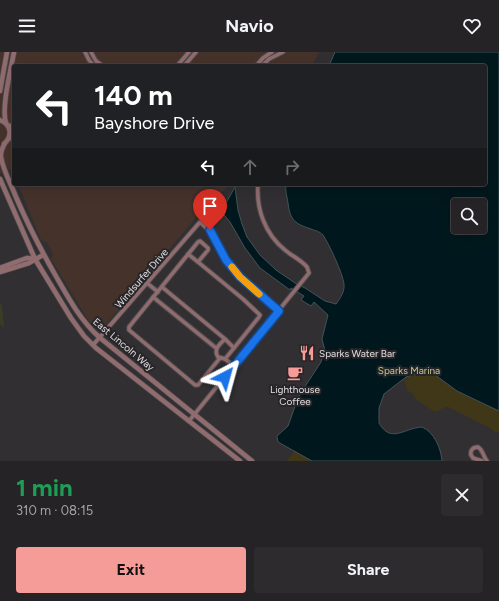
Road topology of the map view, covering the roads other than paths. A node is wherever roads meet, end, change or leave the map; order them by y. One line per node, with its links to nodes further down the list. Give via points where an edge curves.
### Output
1 (7, 52): 19 (street)
2 (14, 52): 12 (street)
3 (85, 52): 10 (street)
4 (91, 52): 9 (street)
5 (189, 52): 15 (street)
6 (196, 52): 16 (street)
7 (272, 52): 17 (street)
8 (283, 52): 18 (street)
9 (93, 57): 10 (street); 14 (street)
10 (89, 60): 13 (street)
11 (12, 64): 21 (street, via 5,108)
12 (12, 64)
13 (92, 64)
14 (100, 64)
15 (179, 64)
16 (186, 64)
17 (259, 64)
18 (264, 64)
19 (0, 91)
20 (0, 120): 21 (street)
21 (7, 124): 22 (street); 24 (street, East Lincoln Way, via 10,133)
22 (12, 127)
23 (12, 138): 24 (street)
24 (6, 142): 25 (street); 29 (street, East Lincoln Way, via 1,157 6,174)
25 (0, 146)
26 (0, 179): 30 (street, East Lincoln Way)
27 (258, 186): 38 (street, via 259,207 266,228 282,248 308,269 308,275)
28 (188, 254): 31 (street); 31 (street, via 198,242 204,243 208,250); 35 (street)
29 (43, 255): 30 (street); 39 (street, East Lincoln Way, via 71,303)
30 (35, 259): 32 (street, via 27,258); 33 (street); 41 (street, East Lincoln Way, via 71,318)
31 (198, 262): 43 (street, via 260,315)
32 (0, 268)
33 (0, 272)
34 (147, 283): 36 (street); 38 (street, Windsurfer Drive, via 200,222 210,230 226,260 240,277); 39 (street, Windsurfer Drive)
35 (162, 287): 36 (street); 40 (street)
36 (158, 292): 37 (street)
37 (153, 297): 42 (street); 44 (street, via 129,327 131,332 195,385 198,385)
38 (279, 311): 46 (street)
39 (100, 337): 41 (street, Windsurfer Drive); 47 (street, East Lincoln Way)
40 (225, 339): 42 (street); 43 (street)
41 (93, 345): 48 (street, East Lincoln Way)
42 (216, 348): 44 (street, via 216,355)
43 (234, 348): 45 (street)
44 (220, 358): 45 (street)
45 (226, 359): 46 (street)
46 (234, 366): 47 (street)
47 (195, 414): 48 (street); 50 (street, East Lincoln Way)
48 (189, 421): 49 (street, East Lincoln Way)
49 (240, 461)
50 (252, 461)
51 (482, 461): 52 (street, via 473,458 473,448 481,449)
52 (487, 461)

